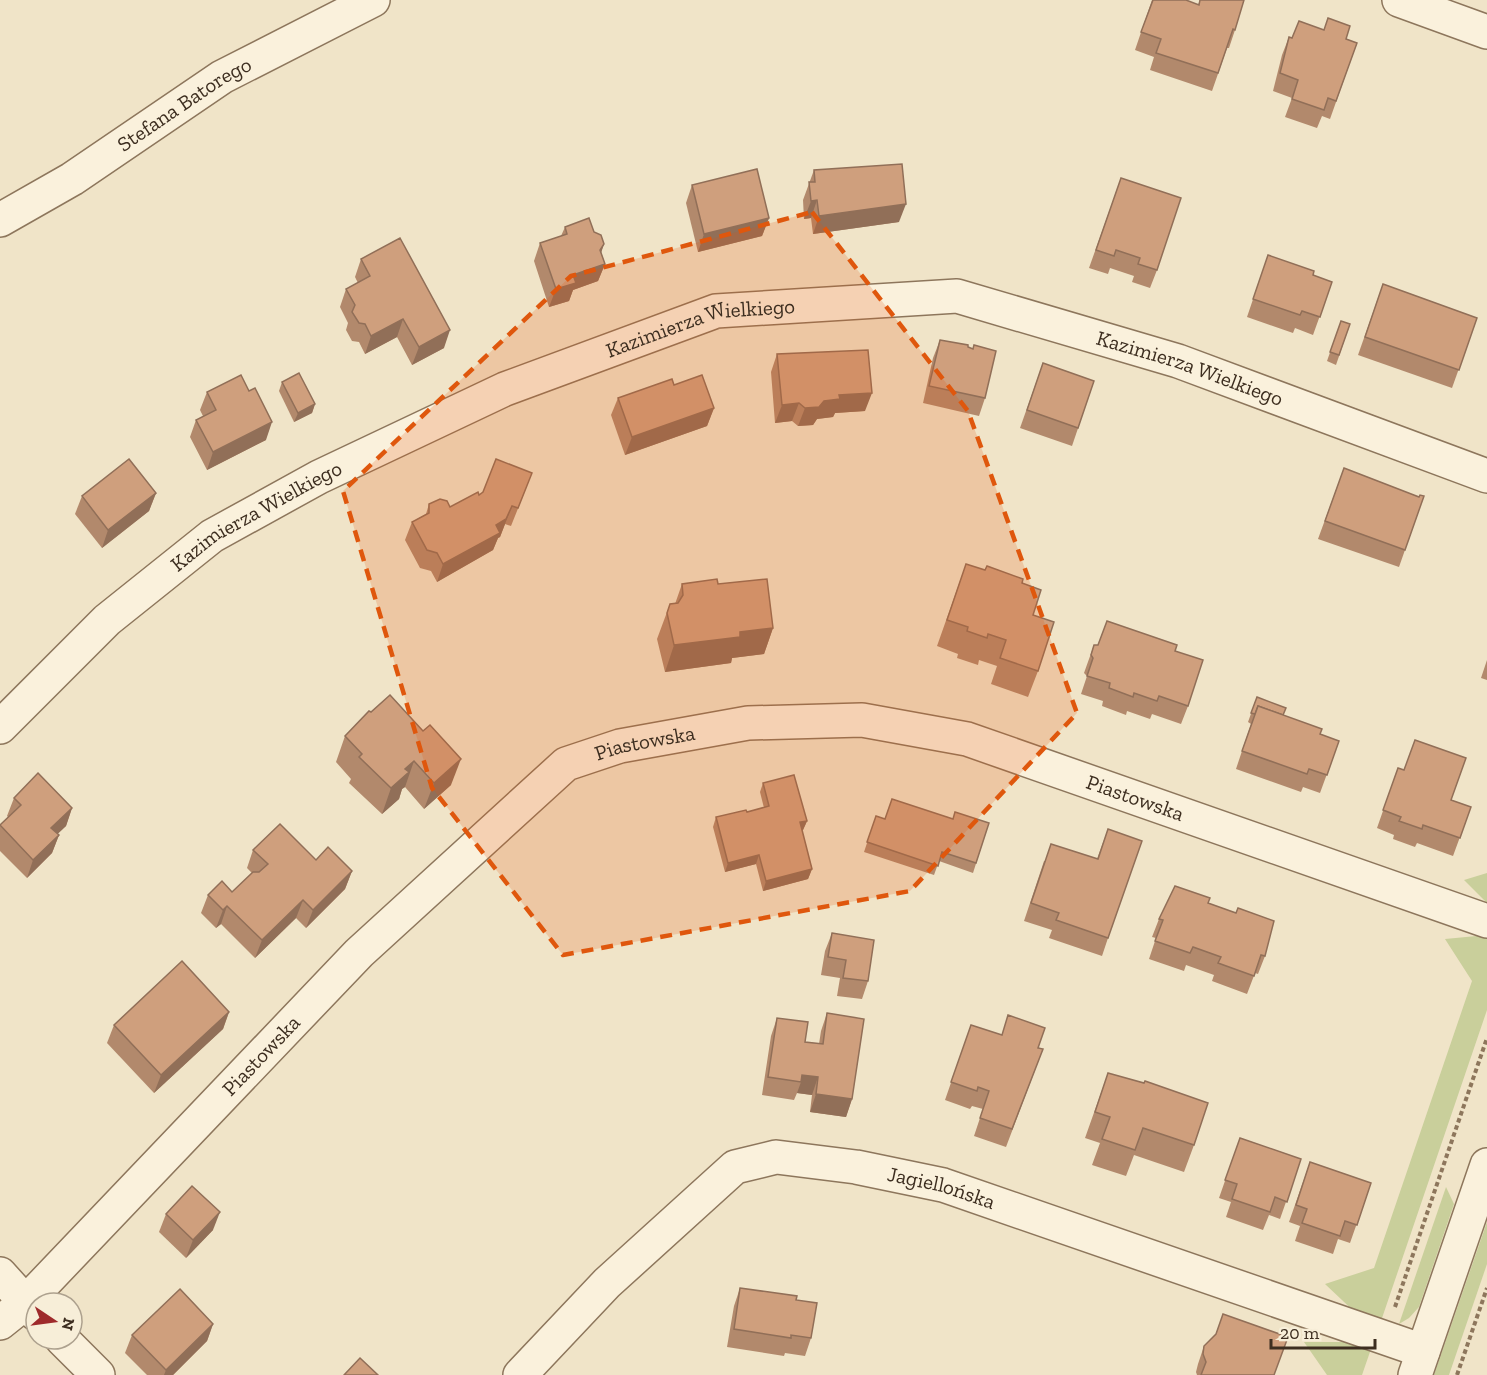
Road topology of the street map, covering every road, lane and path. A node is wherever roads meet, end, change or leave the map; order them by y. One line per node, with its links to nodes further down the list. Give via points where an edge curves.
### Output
1 (373, 0): 4 (street, Stefana Batorego, via 222,77 72,179)
2 (1400, 0): 3 (street)
3 (1487, 32)
4 (0, 220)
5 (1487, 476): 6 (street, Kazimierza Wielkiego, via 1178,361 957,296 716,311 505,389 319,477 212,536 107,620)
6 (0, 727)
7 (1487, 921): 12 (street, Piastowska, via 967,739 862,720 748,723 620,746 566,764 358,953)
8 (1487, 1038): 16 (path)
9 (1487, 1165): 18 (street)
10 (0, 1274): 13 (street)
11 (1487, 1288): 21 (path)
12 (47, 1291)
13 (24, 1300)
14 (24, 1311): 15 (street, Piastowska)
15 (0, 1323)
16 (1384, 1339): 18 (street, Jagiellońska); 20 (street, Jagiellońska, via 944,1185 856,1167 776,1157 735,1167 607,1284)
17 (74, 1351): 19 (street)
18 (1419, 1363)
19 (98, 1375)
20 (520, 1375)
21 (1457, 1375)

